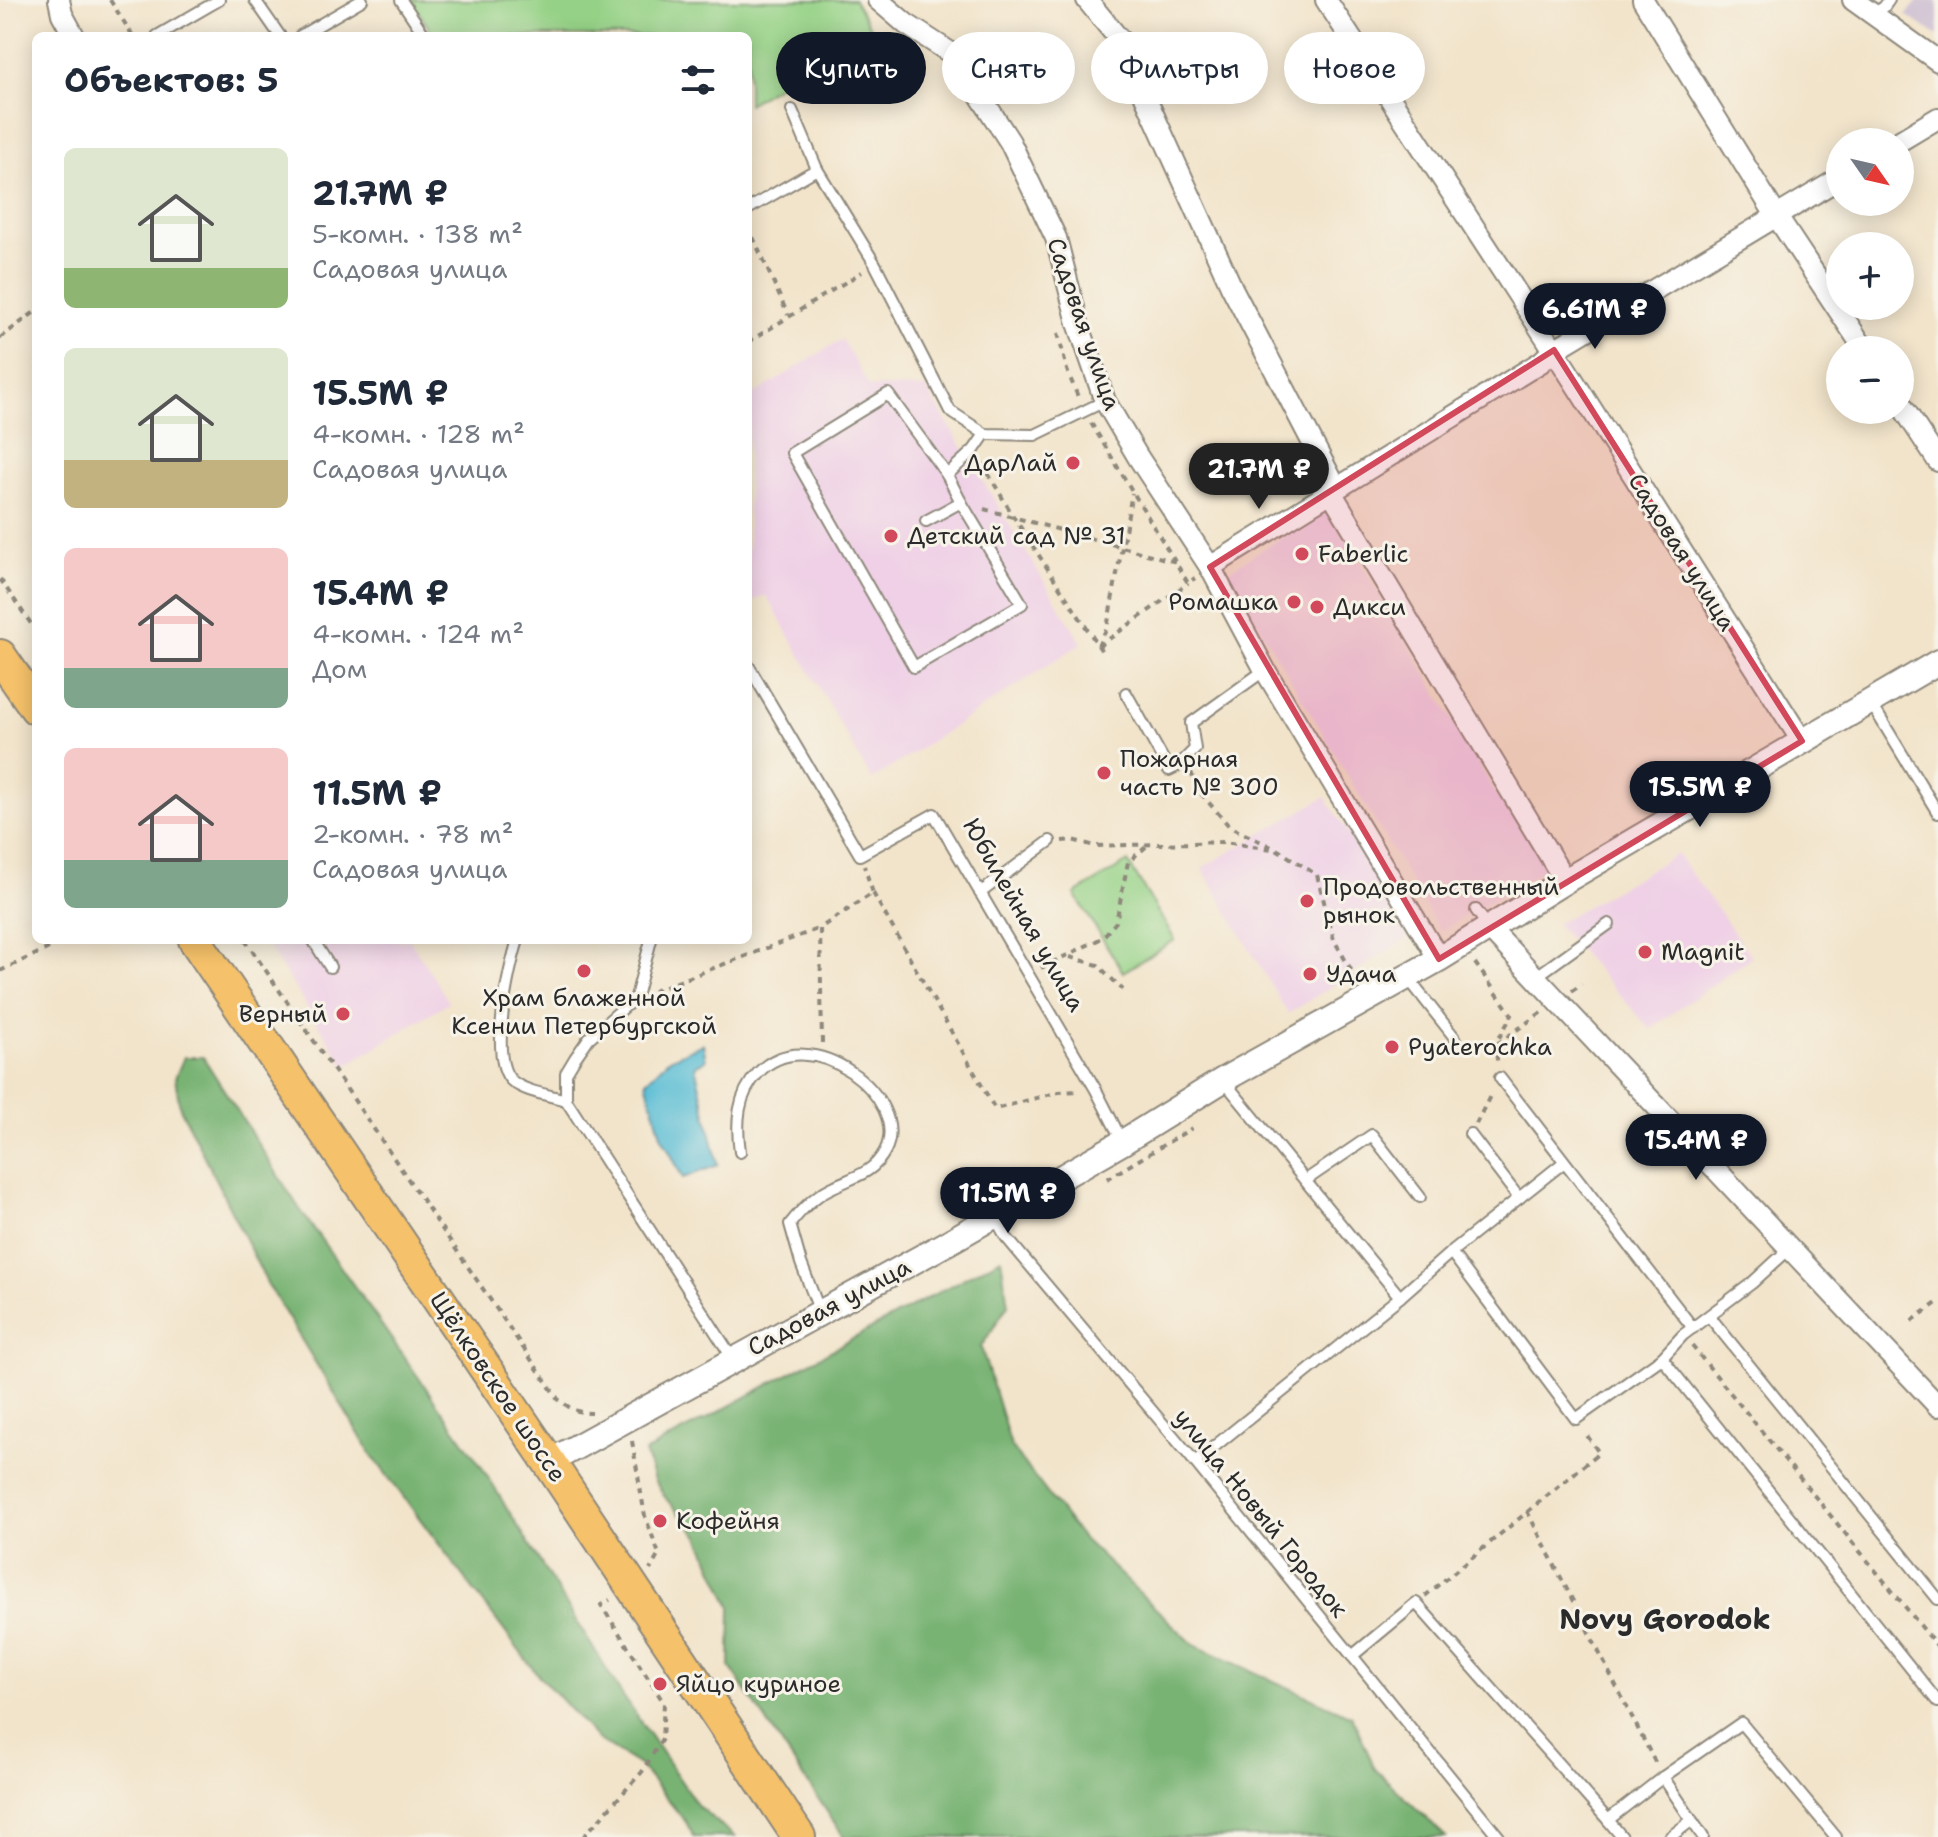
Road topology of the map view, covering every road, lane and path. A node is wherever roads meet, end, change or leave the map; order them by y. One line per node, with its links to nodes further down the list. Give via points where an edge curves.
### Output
1 (59, 0): 13 (street)
2 (110, 0): 14 (path)
3 (219, 0): 15 (lane)
4 (255, 0): 16 (lane)
5 (362, 0): 17 (lane)
6 (401, 0): 18 (lane)
7 (878, 0): 36 (street, Садовая улица, via 954,55 1010,142 1056,238)
8 (1087, 0): 45 (street, via 1119,39 1232,288 1332,480)
9 (1326, 0): 35 (street, Садовая улица)
10 (1643, 0): 26 (street)
11 (1853, 0): 12 (street)
12 (1881, 7): 19 (street)
13 (72, 32)
14 (130, 32)
15 (164, 32)
16 (277, 32)
17 (307, 32)
18 (422, 32)
19 (1934, 53)
20 (792, 110): 23 (lane)
21 (1938, 118): 22 (street)
22 (1914, 132)
23 (817, 169): 25 (lane); 28 (lane)
24 (1826, 187): 26 (street)
25 (752, 207)
26 (1777, 217): 32 (street); 35 (street)
27 (752, 235): 30 (path)
28 (875, 264): 30 (path); 39 (lane, via 950,411)
29 (32, 314): 33 (path)
30 (789, 316): 34 (path)
31 (1057, 327): 37 (path)
32 (1856, 336)
33 (0, 338)
34 (752, 339)
35 (1554, 350): 45 (street); 64 (street, Садовая улица)
36 (1105, 401): 37 (lane); 41 (street, Садовая улица)
37 (1084, 411): 39 (lane, via 1035,435); 44 (path)
38 (1914, 424): 42 (street)
39 (985, 434): 40 (lane)
40 (974, 450): 43 (lane); 47 (path)
41 (1138, 457): 44 (path); 51 (street, Садовая улица)
42 (1938, 461)
43 (947, 475): 46 (lane); 46 (lane, via 888,394 792,453 914,667 1022,604)
44 (1132, 492): 49 (path); 50 (path)
45 (1331, 492): 51 (street); 71 (street)
46 (961, 502): 47 (path); 48 (lane)
47 (1015, 519): 49 (path); 55 (path)
48 (926, 521)
49 (1122, 547): 50 (path); 55 (path, via 1107,628)
50 (1176, 562): 51 (path); 53 (path)
51 (1210, 567): 53 (path); 59 (street, Садовая улица)
52 (0, 579): 54 (path)
53 (1188, 583): 55 (path)
54 (32, 625)
55 (1098, 646): 56 (path)
56 (1103, 653)
57 (0, 656): 63 (main road)
58 (1938, 662): 62 (street, Садовая улица)
59 (1265, 670): 61 (lane, via 1191,723 1195,749 1169,770); 85 (street, Садовая улица)
60 (752, 672): 70 (lane)
61 (1126, 693)
62 (1870, 701): 64 (street, Садовая улица); 66 (lane)
63 (32, 702)
64 (1802, 741): 71 (street, Садовая улица)
65 (1190, 770): 69 (path, via 1197,789 1230,827)
66 (1938, 813)
67 (1050, 841): 68 (path); 73 (lane)
68 (1149, 844): 69 (path, via 1224,842); 84 (path, via 1128,862 1116,922 1102,938)
69 (1278, 850): 94 (path, via 1317,875 1334,940)
70 (860, 855): 72 (path); 73 (lane, Юбилейная улица, via 934,814)
71 (1565, 881): 74 (street, Садовая улица)
72 (873, 893): 76 (path); 101 (path, via 995,1109 1059,1092)
73 (980, 893): 88 (lane, Юбилейная улица)
74 (1483, 919): 83 (street, Садовая улица); 90 (street)
75 (1609, 924): 90 (lane)
76 (820, 928): 93 (path); 98 (path)
77 (57, 944): 87 (path)
78 (198, 944): 124 (main road, Щёлковское шоссе)
79 (248, 944): 122 (path, via 558,1399 581,1413)
80 (316, 944): 86 (lane)
81 (517, 944): 102 (lane, via 501,1030 506,1072 524,1087)
82 (650, 944): 93 (lane)
83 (1463, 944): 85 (street, Садовая улица); 97 (path, via 1512,1015)
84 (1068, 956): 88 (path); 92 (path, via 1098,965)
85 (1439, 959): 89 (street, Садовая улица)
86 (330, 967)
87 (0, 971)
88 (1028, 974): 101 (lane, Юбилейная улица)
89 (1407, 977): 94 (street, Садовая улица); 96 (lane)
90 (1534, 978): 95 (street)
91 (1582, 984): 95 (path)
92 (1123, 990)
93 (636, 997): 102 (lane, via 589,1038 575,1058 566,1073)
94 (1368, 999): 100 (street, Садовая улица)
95 (1556, 1001): 97 (path); 111 (street)
96 (1455, 1038)
97 (1495, 1045): 99 (path)
98 (823, 1057): 105 (lane, via 778,1057 752,1079 740,1103); 115 (lane, via 862,1081 883,1108 889,1129 886,1149 869,1171 816,1197 790,1224)
99 (1500, 1078): 103 (path); 106 (lane)
100 (1223, 1080): 104 (street, Садовая улица); 107 (lane)
101 (1096, 1090): 104 (lane, Юбилейная улица)
102 (566, 1100): 120 (lane)
103 (1470, 1134): 109 (lane)
104 (1123, 1142): 110 (street, Садовая улица)
105 (740, 1152)
106 (1563, 1163): 109 (lane); 118 (lane)
107 (1306, 1180): 108 (lane, via 1372,1135); 113 (lane)
108 (1420, 1197)
109 (1519, 1198): 112 (lane)
110 (994, 1215): 115 (street, Садовая улица); 125 (lane, улица Новый Городок, via 1006,1237)
111 (1789, 1249): 116 (lane); 121 (street)
112 (1451, 1252): 113 (lane); 123 (lane)
113 (1400, 1297): 125 (lane)
114 (1937, 1303): 117 (path)
115 (820, 1312): 120 (street, Садовая улица)
116 (1710, 1317): 118 (lane); 128 (lane)
117 (1912, 1321)
118 (1688, 1332): 119 (lane); 130 (path)
119 (1662, 1358): 123 (lane); 132 (lane)
120 (733, 1359): 124 (street, Садовая улица)
121 (1935, 1397)
122 (602, 1410)
123 (1576, 1419): 126 (path, via 1599,1453)
124 (549, 1462): 137 (main road, Щёлковское шоссе)
125 (1195, 1462): 131 (lane, улица Новый Городок)
126 (1527, 1511): 129 (path); 133 (path)
127 (615, 1597): 136 (path, via 601,1605 664,1703 662,1739 642,1772)
128 (1938, 1599)
129 (1416, 1603): 131 (lane); 134 (lane)
130 (1938, 1647)
131 (1352, 1656): 138 (lane, улица Новый Городок)
132 (1938, 1702)
133 (1663, 1777): 134 (lane); 135 (lane); 142 (lane, via 1741,1723)
134 (1608, 1820): 139 (lane)
135 (1691, 1821): 140 (lane); 141 (lane)
136 (583, 1837)
137 (799, 1837)
138 (1499, 1837)
139 (1622, 1837)
140 (1670, 1837)
141 (1703, 1837)
142 (1836, 1837)

